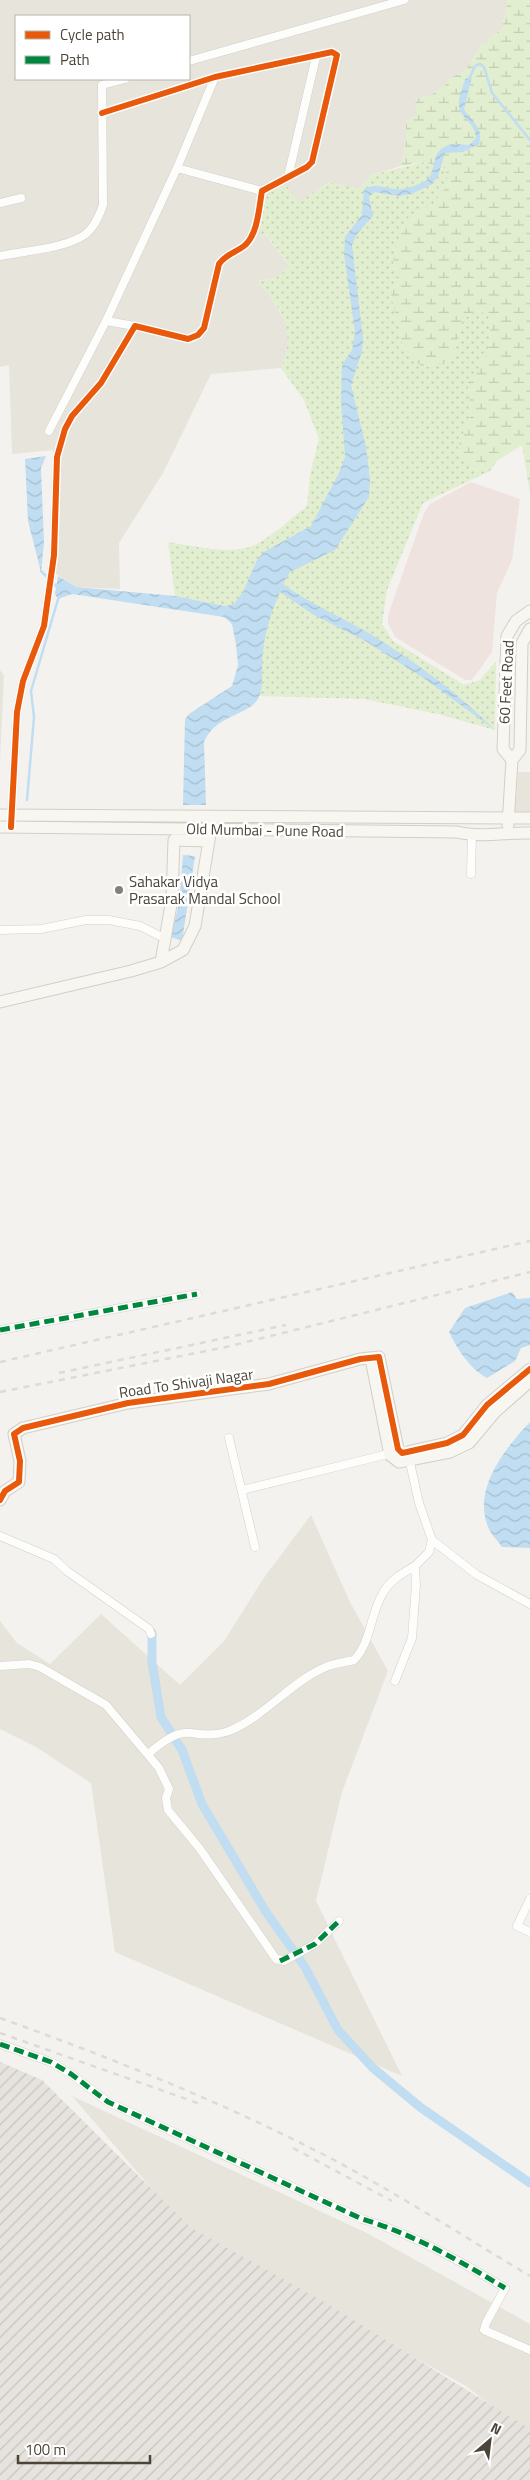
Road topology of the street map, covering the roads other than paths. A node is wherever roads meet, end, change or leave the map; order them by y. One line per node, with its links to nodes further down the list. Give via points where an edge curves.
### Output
1 (404, 0): 3 (street)
2 (316, 57): 4 (street); 8 (street); 8 (street, via 332,52 338,59 312,162)
3 (190, 61)
4 (214, 77): 6 (street); 7 (street)
5 (121, 80): 6 (street, via 102,85)
6 (102, 112): 12 (street, via 103,205 99,217 82,237 46,248)
7 (177, 168): 9 (street); 13 (street)
8 (288, 177): 9 (street)
9 (262, 191): 14 (street, via 250,240 224,256 219,264 208,316 198,335 188,340)
10 (20, 198): 11 (street)
11 (0, 203)
12 (0, 256)
13 (106, 321): 14 (street); 15 (street)
14 (135, 326): 19 (street, via 101,383 72,416 57,457 54,555 44,626 19,696)
15 (49, 431)
16 (530, 611): 18 (street, 60 Feet Road, via 516,621 507,636 503,749)
17 (530, 629): 18 (street, 60 Feet Road, via 522,642 520,750)
18 (512, 760): 21 (street, 60 Feet Road)
19 (6, 815): 20 (street, Old Mumbai - Pune Road); 23 (street)
20 (212, 817): 21 (street, Old Mumbai - Pune Road); 25 (street)
21 (508, 817): 22 (street, Old Mumbai - Pune Road); 26 (street, 60 Feet Road)
22 (530, 818)
23 (6, 827): 24 (street, Old Mumbai - Pune Road)
24 (162, 829): 25 (street, Old Mumbai - Pune Road); 29 (street)
25 (212, 829): 28 (street, Old Mumbai - Pune Road, via 457,832); 30 (street)
26 (507, 832): 27 (street, Old Mumbai - Pune Road); 28 (street, Old Mumbai - Pune Road)
27 (530, 833)
28 (472, 836): 31 (street)
29 (174, 840): 30 (street); 33 (street, via 172,899)
30 (208, 841): 34 (street, via 196,926 184,950)
31 (472, 874)
32 (0, 930): 33 (street, via 41,929 86,920 109,920 140,926)
33 (166, 939): 34 (street)
34 (160, 962): 35 (street)
35 (0, 1002)
36 (197, 1294): 37 (street)
37 (0, 1330)
38 (530, 1369): 41 (street, via 488,1405 464,1435 447,1443)
39 (530, 1382): 41 (street, via 495,1412 469,1443 450,1452)
40 (228, 1438): 42 (street)
41 (401, 1454): 42 (street); 43 (street, Road To Shivaji Nagar, via 375,1358 360,1359 269,1384 128,1404 23,1428 14,1434 20,1461 19,1482 5,1490); 45 (street)
42 (242, 1490): 46 (street)
43 (0, 1500)
44 (0, 1536): 49 (street, via 54,1558 67,1571 149,1629)
45 (432, 1540): 47 (street, via 429,1552); 48 (street, via 477,1575)
46 (255, 1547)
47 (415, 1566): 51 (street, via 412,1638); 52 (street, via 393,1580 383,1593 363,1647 354,1660 329,1665 311,1675 247,1722 227,1731 180,1734 163,1741)
48 (530, 1604)
49 (151, 1634)
50 (0, 1666): 52 (street, via 29,1664 40,1667 96,1699 114,1714)
51 (395, 1681)
52 (148, 1754): 54 (street, via 169,1789 166,1798 168,1810 200,1849 272,1956 280,1961 300,1953 315,1944)
53 (530, 1899): 55 (street, via 517,1926)
54 (339, 1921)
55 (530, 1932)
56 (0, 2044): 57 (street, via 50,2062 72,2074 108,2102 362,2219 387,2226 468,2266 505,2288 484,2330)
57 (530, 2350)

